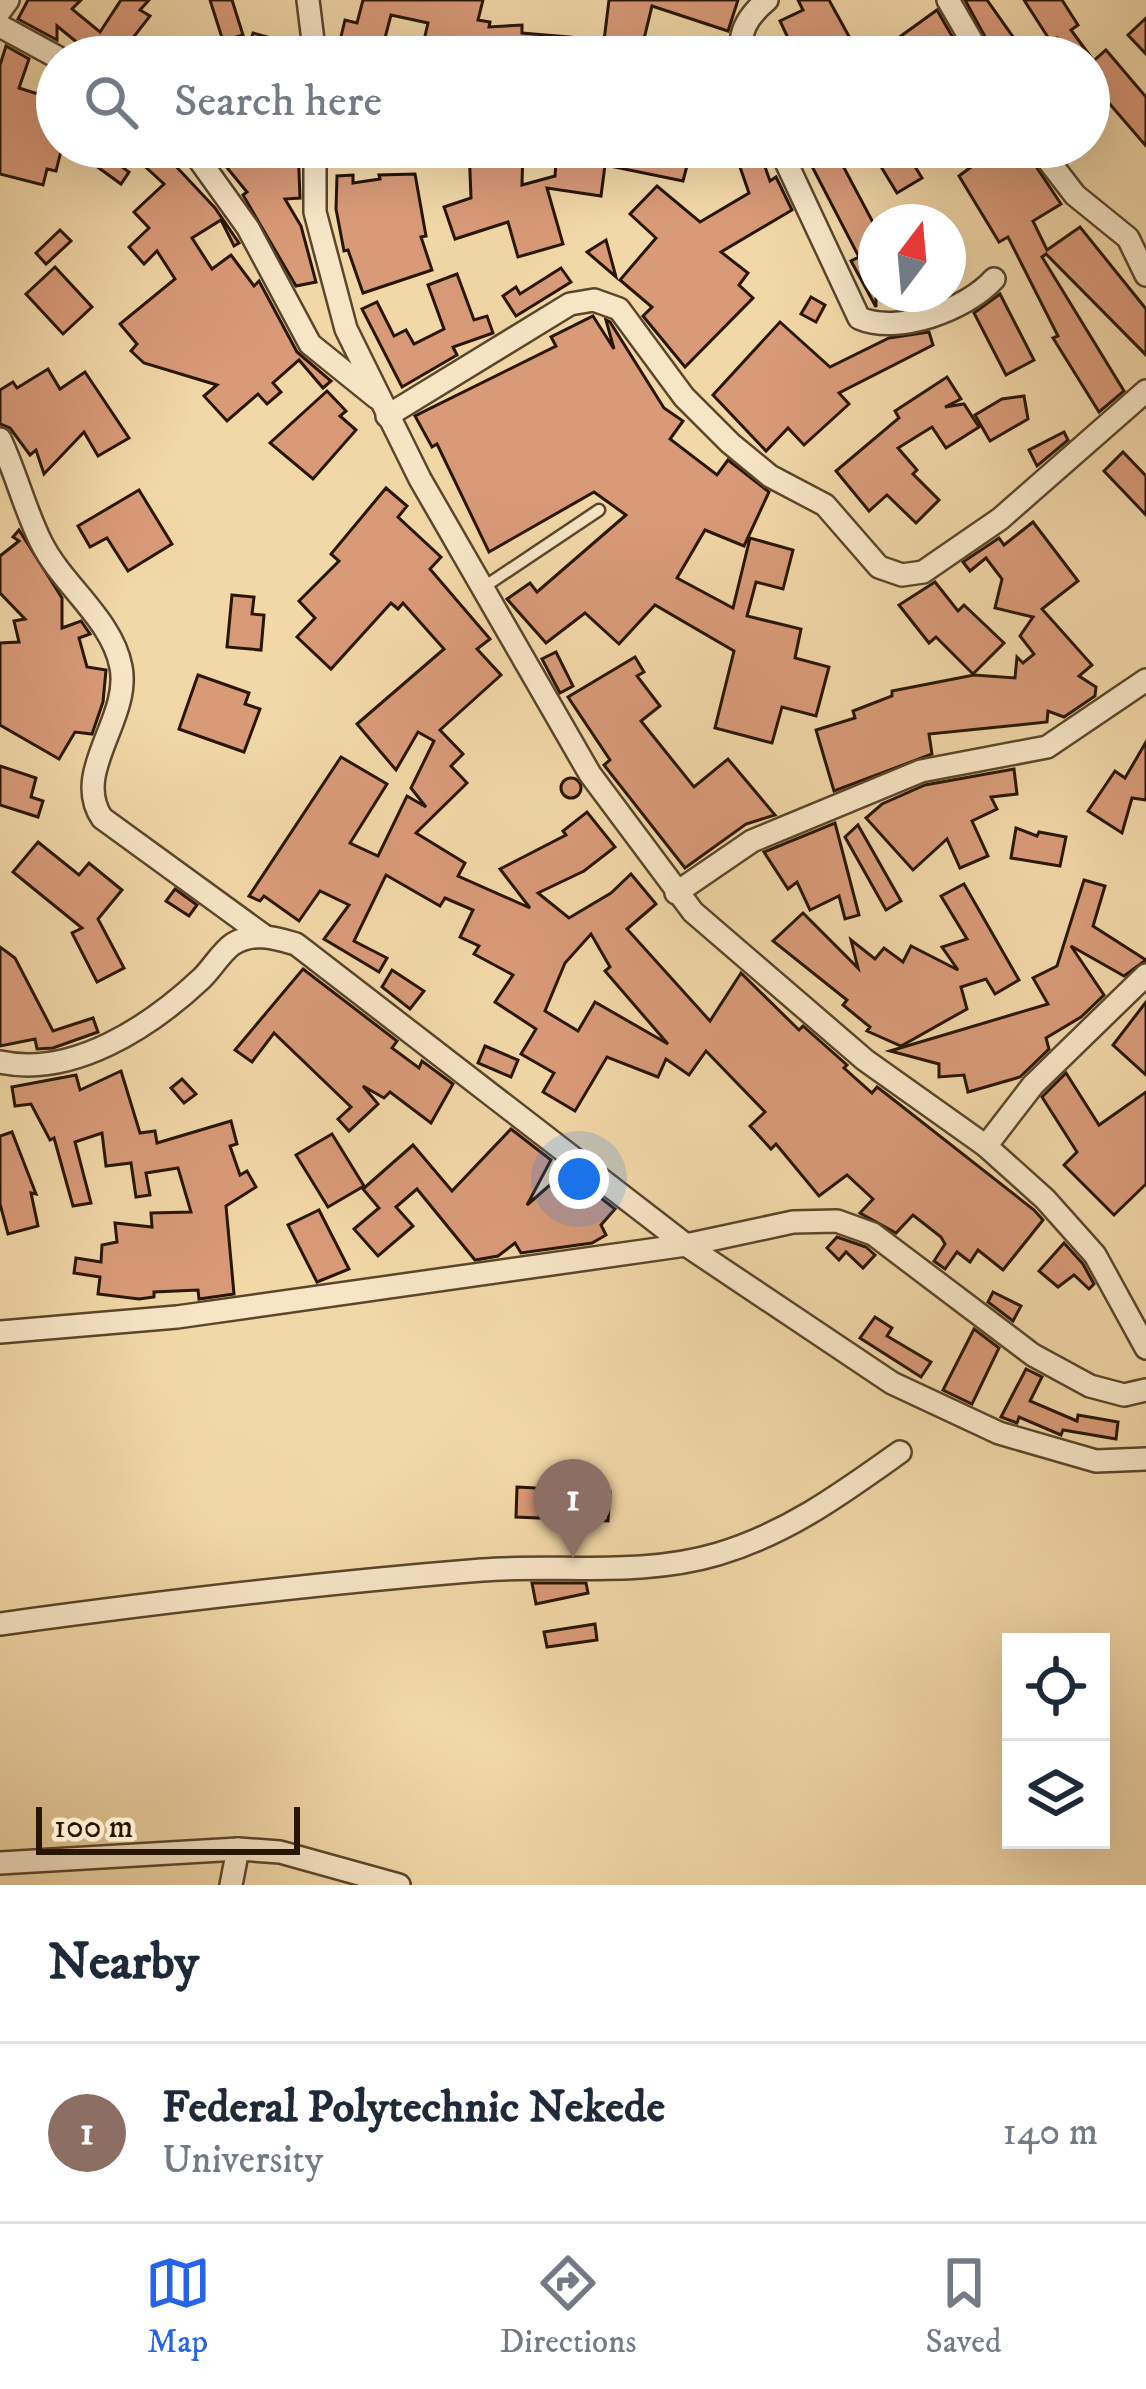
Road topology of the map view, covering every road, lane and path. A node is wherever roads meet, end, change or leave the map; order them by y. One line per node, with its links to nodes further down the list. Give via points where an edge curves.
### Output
1 (8, 0): 5 (street)
2 (308, 0): 7 (street)
3 (767, 0): 8 (street)
4 (948, 0): 9 (street)
5 (0, 11)
6 (0, 26): 10 (street)
7 (312, 36)
8 (742, 36)
9 (968, 36)
10 (36, 46)
11 (205, 168): 18 (street, via 248,228 310,344)
12 (315, 168): 18 (street, via 326,267)
13 (788, 168): 16 (street, via 860,318 880,326 915,321)
14 (1054, 168): 15 (street, via 1128,238)
15 (1146, 275)
16 (994, 279)
17 (1146, 391): 18 (street, via 1000,519 923,572 902,575 879,567 825,506 730,443 684,397 619,309 594,300 570,304)
18 (383, 408): 21 (street)
19 (0, 439): 24 (street, via 42,544 106,633 121,668 118,706 90,788 93,806)
20 (598, 509): 21 (lane)
21 (482, 589): 23 (street, via 590,774)
22 (1146, 680): 23 (street, via 1047,747 970,757 900,779 752,842)
23 (676, 893): 27 (street, via 865,1060)
24 (263, 935): 26 (street, via 233,944 136,1031 75,1056); 28 (street, via 296,944)
25 (1146, 975): 27 (street, via 1033,1085)
26 (0, 1062)
27 (986, 1146): 30 (street, via 1095,1255)
28 (686, 1245): 29 (street, via 177,1317); 31 (street, via 837,1221 873,1234 954,1300 1071,1376 1124,1395); 33 (street, via 940,1410 1096,1461)
29 (0, 1332)
30 (1146, 1348)
31 (1146, 1390)
32 (899, 1452): 34 (street, via 799,1524 681,1562 358,1580)
33 (1146, 1460)
34 (0, 1624)
35 (238, 1849): 36 (street); 37 (street); 38 (street, via 298,1856)
36 (0, 1863)
37 (231, 1885)
38 (399, 1885)

